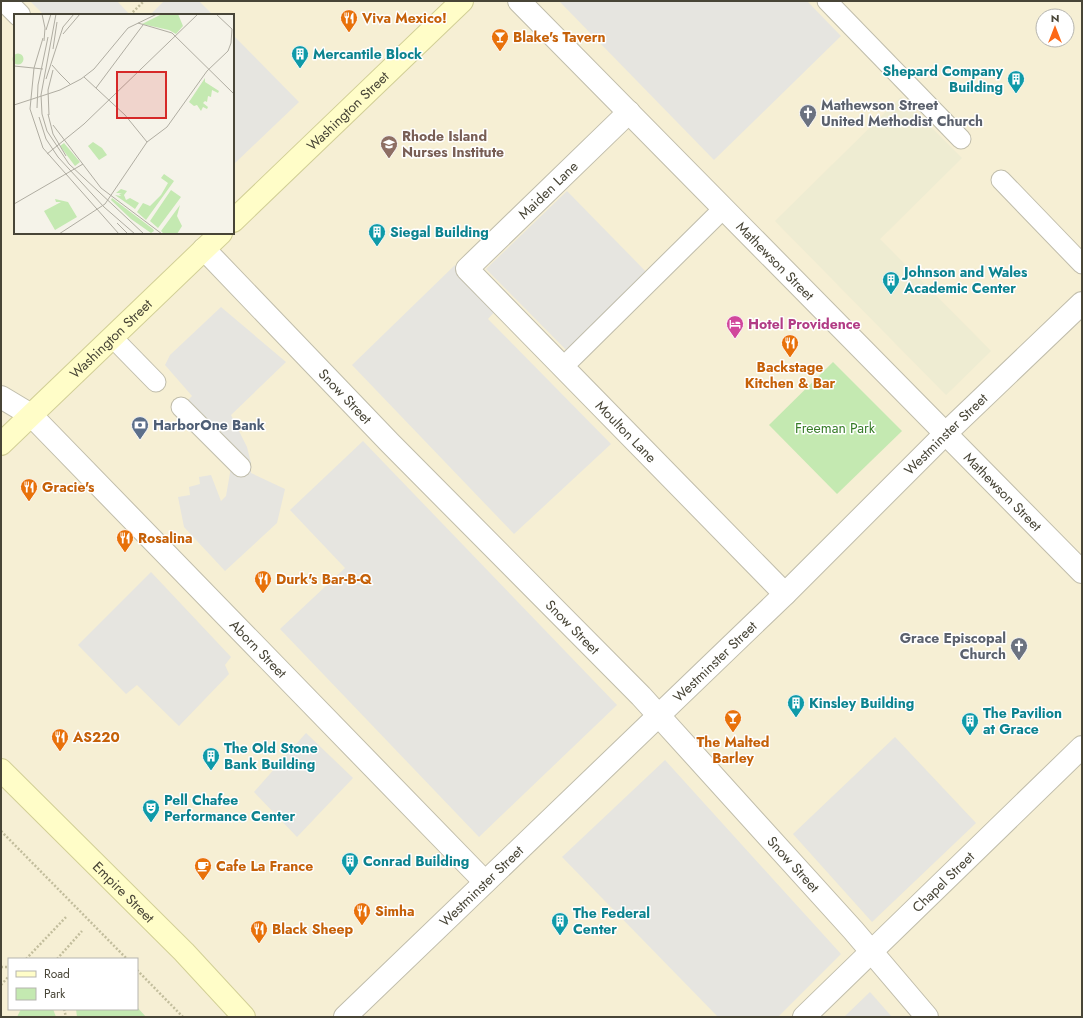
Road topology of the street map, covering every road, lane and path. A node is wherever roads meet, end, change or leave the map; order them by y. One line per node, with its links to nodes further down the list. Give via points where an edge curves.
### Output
1 (4, 1): 6 (street)
2 (144, 1): 7 (path)
3 (462, 1): 12 (main road, Washington Street)
4 (519, 1): 8 (street, Mathewson Street)
5 (827, 1): 9 (lane)
6 (18, 14)
7 (131, 14)
8 (629, 112): 11 (street, Mathewson Street); 16 (street, Maiden Lane)
9 (961, 139)
10 (1001, 180): 15 (lane)
11 (724, 208): 19 (lane); 24 (street, Mathewson Street)
12 (234, 220)
13 (220, 234): 14 (main road, Washington Street)
14 (204, 249): 18 (main road, Washington Street); 29 (street, Snow Street, via 390,443)
15 (1082, 264)
16 (467, 269): 19 (street, Moulton Lane)
17 (1082, 303): 24 (street, Westminster Street)
18 (112, 337): 20 (lane); 23 (main road, Washington Street)
19 (563, 367): 28 (street, Moulton Lane)
20 (156, 382)
21 (1, 397): 23 (street, Aborn Street)
22 (181, 407): 26 (lane)
23 (32, 415): 25 (main road, Washington Street); 33 (street, Aborn Street)
24 (946, 433): 27 (street, Mathewson Street); 28 (street, Westminster Street)
25 (1, 444)
26 (241, 467)
27 (1082, 572)
28 (785, 594): 29 (street, Westminster Street)
29 (658, 715): 33 (street, Westminster Street); 36 (street, Snow Street)
30 (1082, 747): 36 (street, Chapel Street)
31 (1, 770): 44 (main road, Empire Street, via 173,941)
32 (1, 831): 39 (path)
33 (485, 882): 45 (street, Westminster Street)
34 (68, 916): 37 (path)
35 (82, 931): 38 (path)
36 (871, 951): 46 (street, Chapel Street); 47 (street, Snow Street)
37 (27, 958)
38 (58, 958)
39 (125, 958)
40 (138, 971): 43 (path)
41 (8, 977): 42 (path)
42 (1, 985)
43 (183, 1017)
44 (244, 1017)
45 (345, 1017)
46 (804, 1017)
47 (927, 1017)

